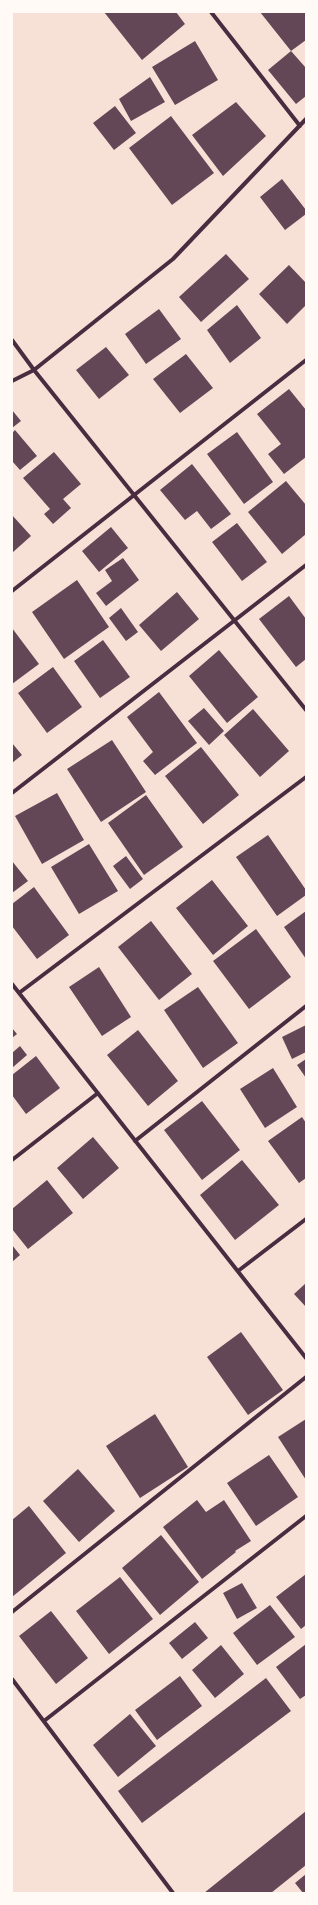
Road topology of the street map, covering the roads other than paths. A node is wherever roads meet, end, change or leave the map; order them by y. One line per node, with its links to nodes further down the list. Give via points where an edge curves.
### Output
1 (211, 12): 3 (street)
2 (306, 119): 3 (street)
3 (300, 126): 6 (street, via 173,259)
4 (12, 340): 6 (street)
5 (306, 360): 8 (street)
6 (34, 370): 7 (street); 8 (street)
7 (12, 381)
8 (134, 495): 10 (street); 11 (street)
9 (306, 565): 11 (street)
10 (12, 591)
11 (235, 620): 12 (street); 14 (street)
12 (306, 710)
13 (306, 777): 16 (street)
14 (12, 794)
15 (12, 984): 16 (street)
16 (19, 993): 18 (street)
17 (306, 1006): 19 (street)
18 (98, 1093): 19 (street); 20 (street)
19 (135, 1141): 22 (street)
20 (12, 1160)
21 (306, 1219): 22 (street)
22 (238, 1272): 23 (street)
23 (306, 1358)
24 (306, 1377): 26 (street)
25 (306, 1516): 28 (street)
26 (12, 1612)
27 (12, 1679): 28 (street)
28 (44, 1721): 29 (street)
29 (173, 1893)

